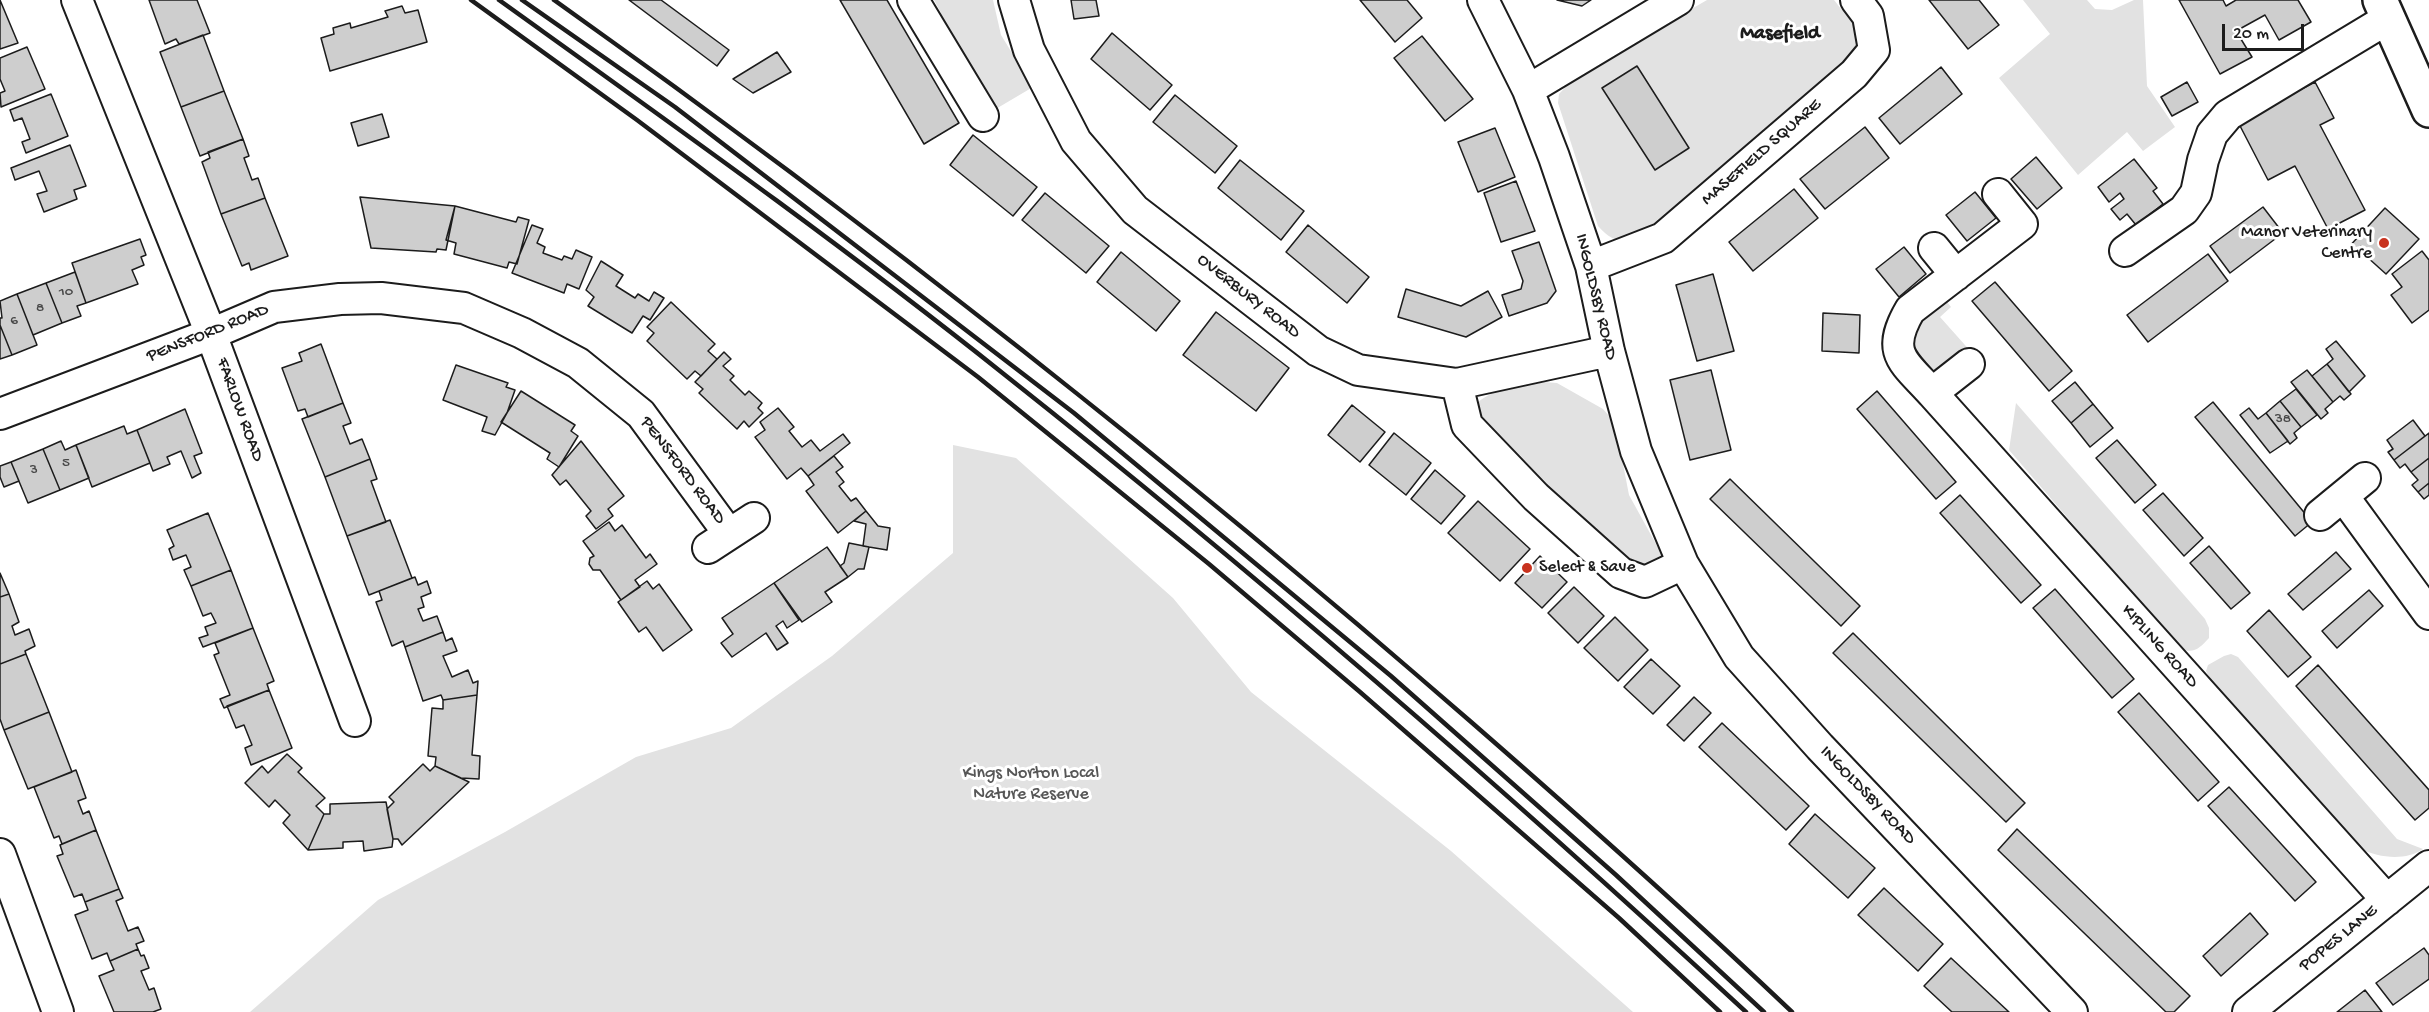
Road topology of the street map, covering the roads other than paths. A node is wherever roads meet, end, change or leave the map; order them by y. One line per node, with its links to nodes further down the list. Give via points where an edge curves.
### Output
1 (77, 0): 16 (street, FARLOW ROAD)
2 (913, 0): 10 (street)
3 (1014, 0): 19 (street, OVERBURY ROAD, via 1029,50 1076,141 1135,210 1318,351 1358,370)
4 (1483, 0): 8 (street, INGOLDSBY ROAD)
5 (1678, 0): 8 (street)
6 (1856, 0): 14 (street, MASEFIELD SQUARE, via 1868,16 1874,50 1854,74 1663,238)
7 (2385, 9): 9 (main road); 13 (street, via 2228,115 2212,134 2196,193 2184,210)
8 (1528, 90): 14 (street, INGOLDSBY ROAD)
9 (2429, 110)
10 (983, 116)
11 (1998, 194): 15 (street, KIPLING ROAD, via 2022,224)
12 (1934, 248): 15 (street)
13 (2125, 251)
14 (1591, 266): 17 (street, INGOLDSBY ROAD)
15 (1956, 274): 20 (street, KIPLING ROAD, via 1910,310 1899,329 1897,347 1902,360)
16 (211, 334): 21 (street, PENSFORD ROAD); 23 (street, PENSFORD ROAD, via 274,308 340,298 381,298 464,308 578,363 641,414 719,541); 26 (street, FARLOW ROAD)
17 (1609, 351): 19 (street, OVERBURY ROAD); 24 (street, INGOLDSBY ROAD, via 1636,451)
18 (1969, 364): 20 (street)
19 (1457, 384): 24 (street, via 1467,425 1536,497 1621,573 1645,582)
20 (1932, 393): 29 (street, KIPLING ROAD)
21 (0, 414)
22 (2320, 515): 25 (street, via 2354,487)
23 (754, 518)
24 (1683, 564): 31 (street, INGOLDSBY ROAD, via 1739,657)
25 (2429, 614)
26 (355, 721)
27 (0, 854): 30 (street)
28 (2429, 866): 29 (street, POPES LANE)
29 (2387, 900): 32 (street, POPES LANE)
30 (58, 1012)
31 (2072, 1012)
32 (2248, 1012)

